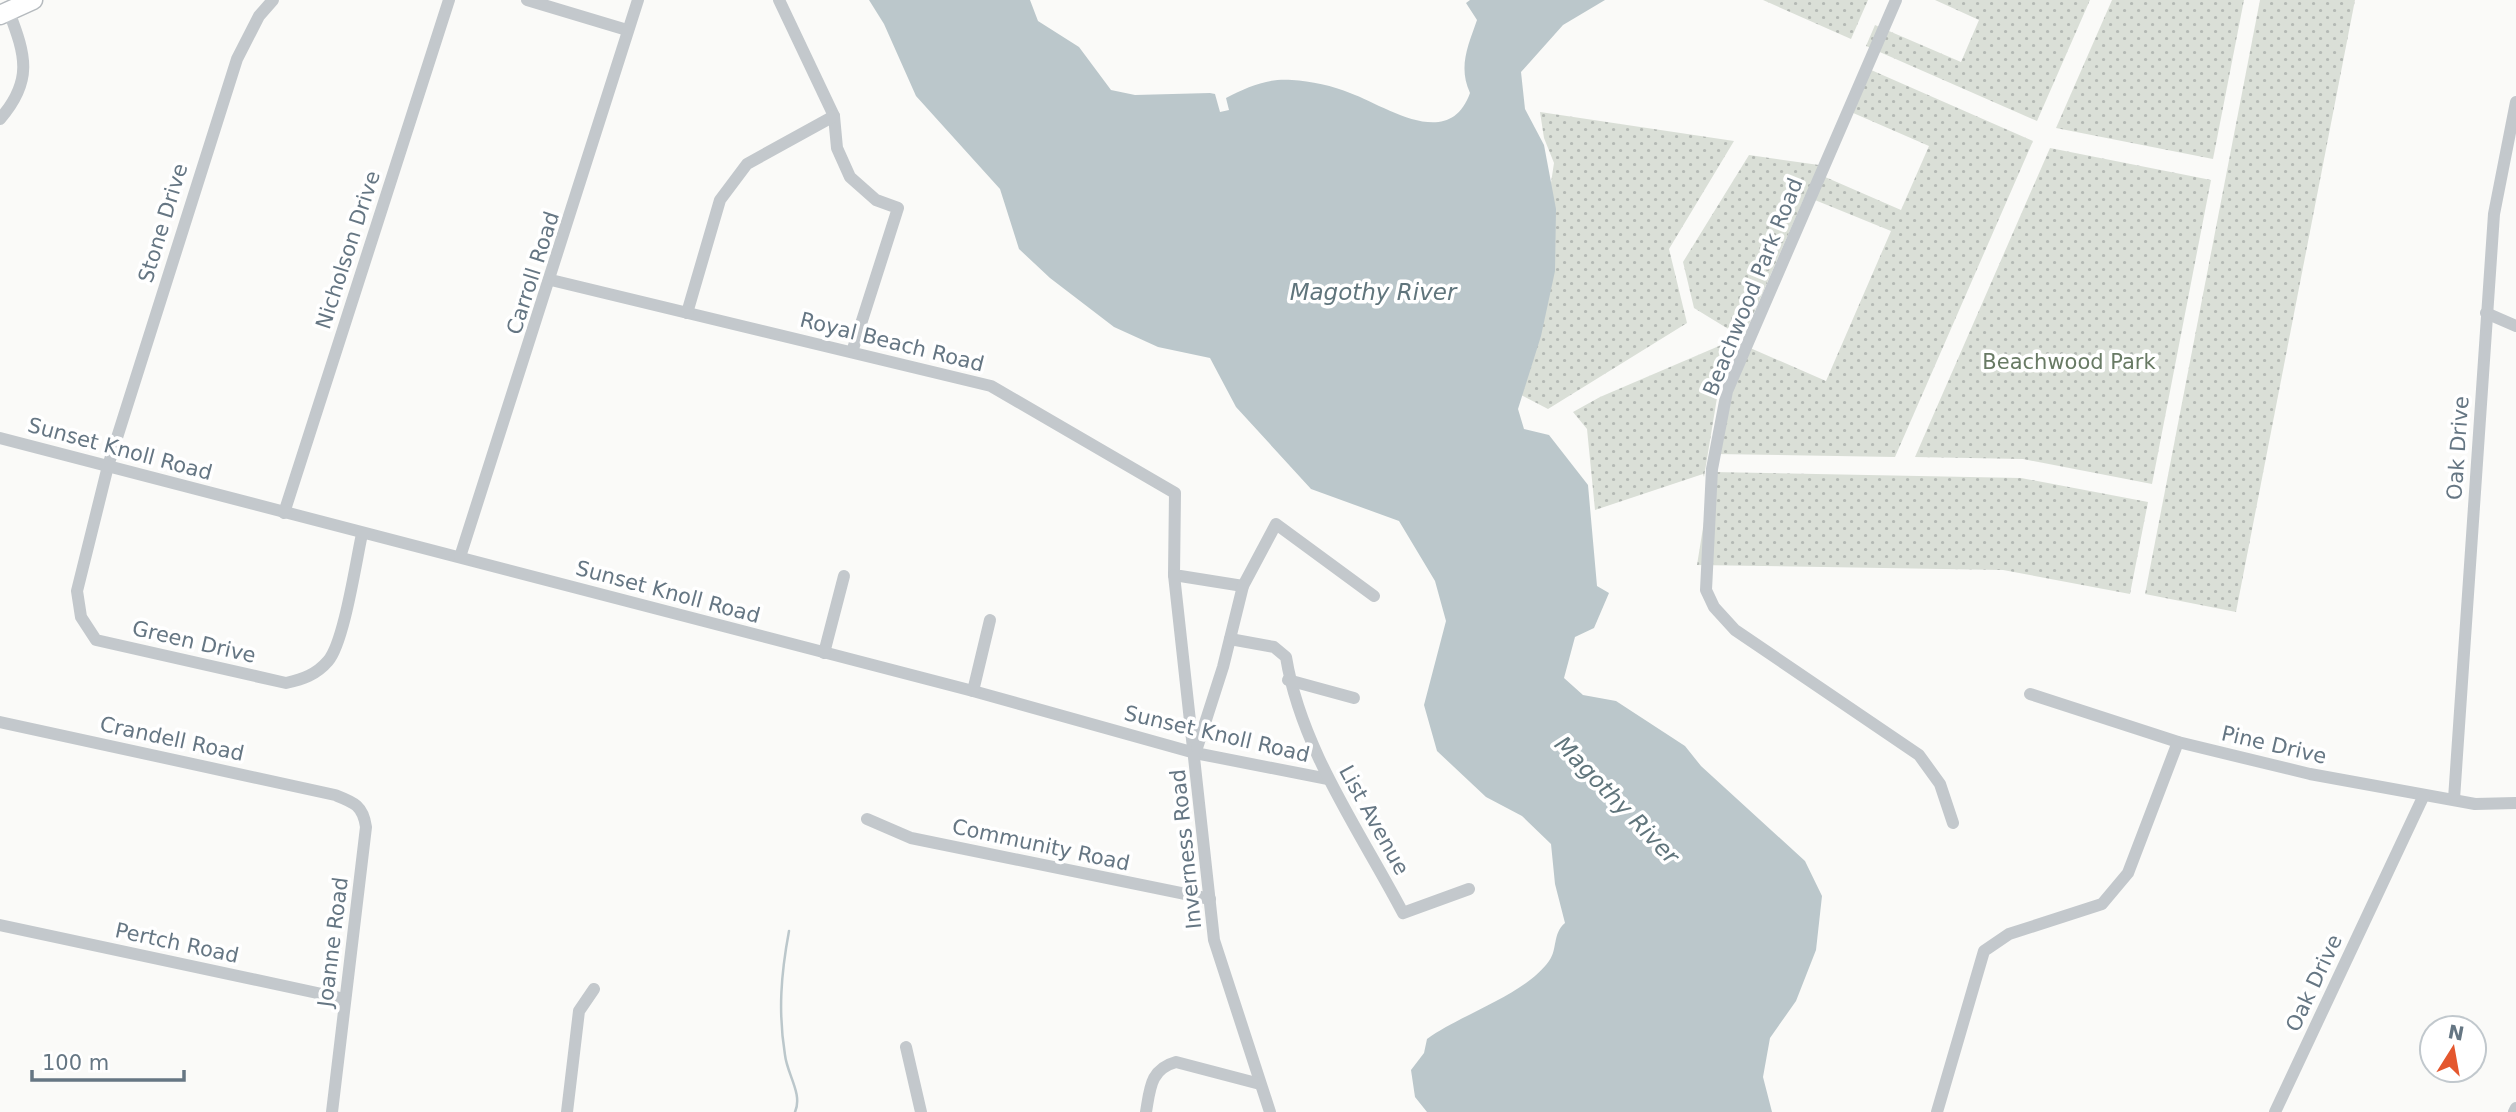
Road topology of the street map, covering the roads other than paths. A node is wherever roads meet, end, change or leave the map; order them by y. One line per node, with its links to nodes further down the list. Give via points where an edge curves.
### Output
1 (33, 0): 8 (main road)
2 (273, 0): 19 (street, Stone Drive, via 259,16 237,59)
3 (449, 0): 20 (street, Nicholson Drive)
4 (527, 0): 9 (street)
5 (638, 0): 9 (street, Carroll Road)
6 (779, 0): 11 (street)
7 (1896, 0): 43 (street, Beachwood Park Road, via 1727,391 1713,469 1706,590 1714,607 1735,630 1919,755 1940,784)
8 (4, 14): 12 (street, via 23,55 24,77)
9 (627, 30): 13 (street, Carroll Road)
10 (2515, 107): 15 (street, Oak Drive, via 2494,214)
11 (834, 116): 14 (street, via 747,164 720,200); 17 (street, via 837,148 850,177 876,200 898,208)
12 (0, 119)
13 (551, 280): 14 (street, Royal Beach Road); 22 (street, Carroll Road)
14 (687, 313): 17 (street, Royal Beach Road)
15 (2486, 313): 16 (street); 40 (street, Oak Drive)
16 (2516, 326)
17 (852, 352): 23 (street, Royal Beach Road, via 991,386 1175,493)
18 (0, 438): 19 (street, Sunset Knoll Road)
19 (108, 466): 20 (street, Sunset Knoll Road); 21 (street, Green Drive, via 77,591 81,617 96,640 286,682 309,678 330,659 339,636)
20 (284, 513): 21 (street, Sunset Knoll Road)
21 (362, 534): 22 (street, Sunset Knoll Road)
22 (460, 557): 29 (street, Sunset Knoll Road)
23 (1174, 575): 25 (street); 36 (street, Inverness Road)
24 (844, 576): 29 (street)
25 (1243, 586): 26 (street, via 1276,524); 28 (street)
26 (1374, 596)
27 (990, 620): 31 (street)
28 (1230, 639): 30 (street, List Avenue, via 1282,651); 36 (street)
29 (824, 653): 31 (street, Sunset Knoll Road)
30 (1288, 680): 33 (street); 37 (street, List Avenue)
31 (973, 691): 36 (street, Sunset Knoll Road)
32 (2030, 694): 35 (street, Pine Drive)
33 (1354, 698)
34 (0, 722): 38 (street, Crandell Road)
35 (2178, 743): 39 (street, Pine Drive); 56 (street, via 2128,873 2102,904 2009,934 1984,951)
36 (1195, 753): 37 (street, Sunset Knoll Road); 45 (street, Inverness Road)
37 (1328, 779): 44 (street, List Avenue, via 1403,913)
38 (335, 795): 48 (street, Joanne Road, via 358,804 366,827)
39 (2424, 795): 40 (street, Pine Drive); 57 (street, Oak Drive)
40 (2454, 800): 41 (street, Pine Drive)
41 (2516, 803)
42 (867, 819): 45 (street, Community Road, via 911,838)
43 (1953, 823)
44 (1469, 889)
45 (1210, 899): 50 (street, Inverness Road, via 1214,940)
46 (0, 925): 48 (street, Pertch Road)
47 (594, 989): 52 (street, via 579,1011)
48 (345, 999): 51 (street, Joanne Road)
49 (906, 1047): 53 (street)
50 (1260, 1084): 54 (street, via 1176,1062 1154,1073); 55 (street, Inverness Road)
51 (332, 1112)
52 (566, 1112)
53 (921, 1112)
54 (1146, 1112)
55 (1270, 1112)
56 (1937, 1112)
57 (2275, 1112)

